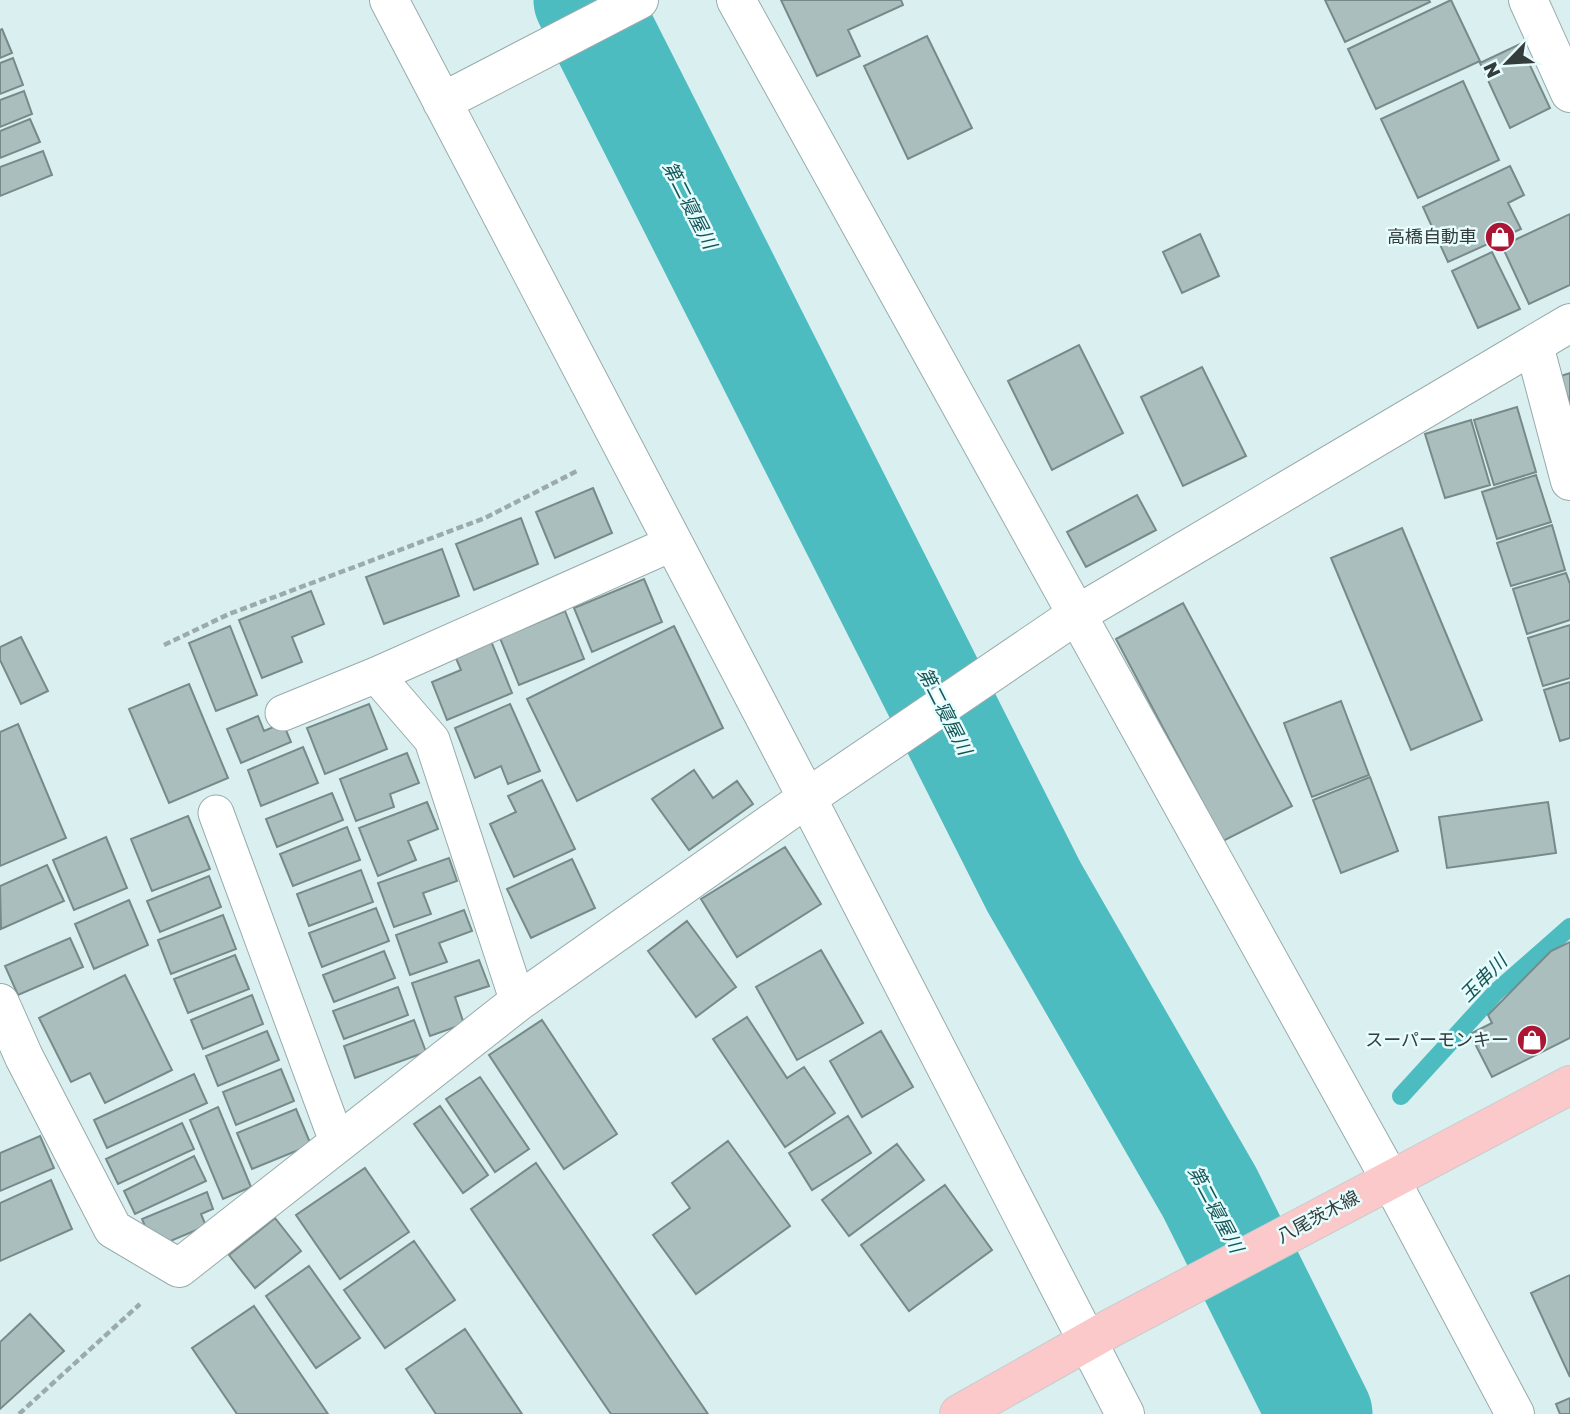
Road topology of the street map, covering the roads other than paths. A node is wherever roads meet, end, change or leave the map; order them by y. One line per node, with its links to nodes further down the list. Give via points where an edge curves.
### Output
1 (389, 0): 6 (street)
2 (639, 0): 6 (street)
3 (736, 0): 11 (street)
4 (1528, 0): 5 (street)
5 (1570, 93)
6 (442, 102): 10 (street)
7 (1570, 323): 8 (street)
8 (1534, 345): 9 (street); 11 (street)
9 (1570, 481)
10 (673, 543): 12 (lane); 14 (street)
11 (1076, 615): 14 (street); 21 (street)
12 (376, 675): 13 (lane); 16 (lane, via 432,740)
13 (283, 713)
14 (807, 798): 16 (street); 22 (street)
15 (216, 813): 20 (lane)
16 (518, 1002): 20 (street)
17 (0, 1003): 18 (street)
18 (12, 1062): 20 (street, via 113,1229 179,1268)
19 (1570, 1085): 21 (main road, 八尾茨木線)
20 (338, 1144)
21 (1379, 1185): 22 (main road, 八尾茨木線); 25 (street)
22 (1099, 1335): 23 (main road, 八尾茨木線); 24 (street)
23 (958, 1414)
24 (1125, 1414)
25 (1515, 1414)

